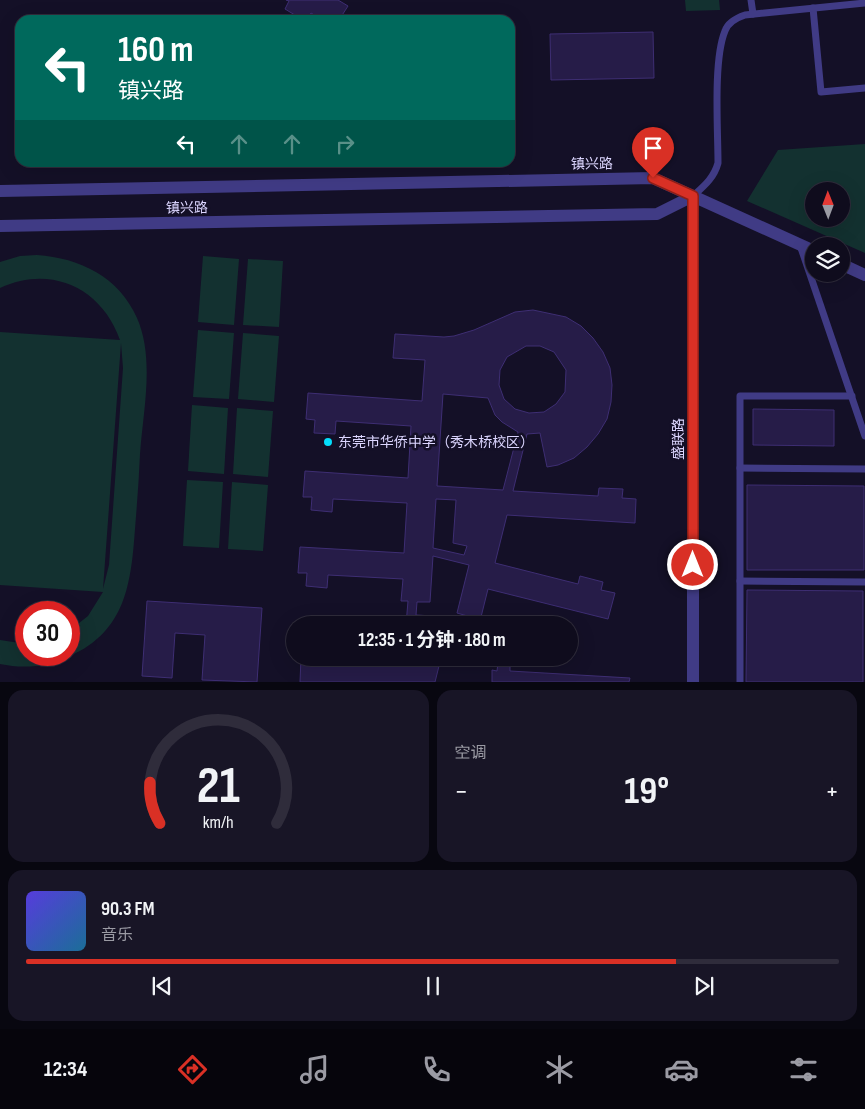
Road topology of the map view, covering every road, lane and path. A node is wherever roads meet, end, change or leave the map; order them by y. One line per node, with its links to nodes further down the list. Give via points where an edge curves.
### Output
1 (751, 0): 4 (lane)
2 (865, 3): 3 (lane)
3 (813, 8): 4 (lane); 5 (lane, via 821,92)
4 (753, 14): 7 (lane, via 732,21 724,32 718,90 718,163 709,182)
5 (865, 88)
6 (0, 191): 7 (street, 镇兴路, via 653,178)
7 (693, 196): 8 (street, 镇兴路, via 657,214); 9 (street); 19 (street, 盛联路)
8 (0, 226)
9 (800, 245): 10 (street); 13 (lane)
10 (805, 247)
11 (850, 268): 12 (street)
12 (865, 275)
13 (852, 396): 14 (lane); 15 (lane, via 740,396)
14 (865, 436)
15 (740, 468): 16 (lane); 17 (lane)
16 (865, 469)
17 (740, 581): 18 (lane); 20 (lane)
18 (865, 582)
19 (693, 682)
20 (740, 682)

